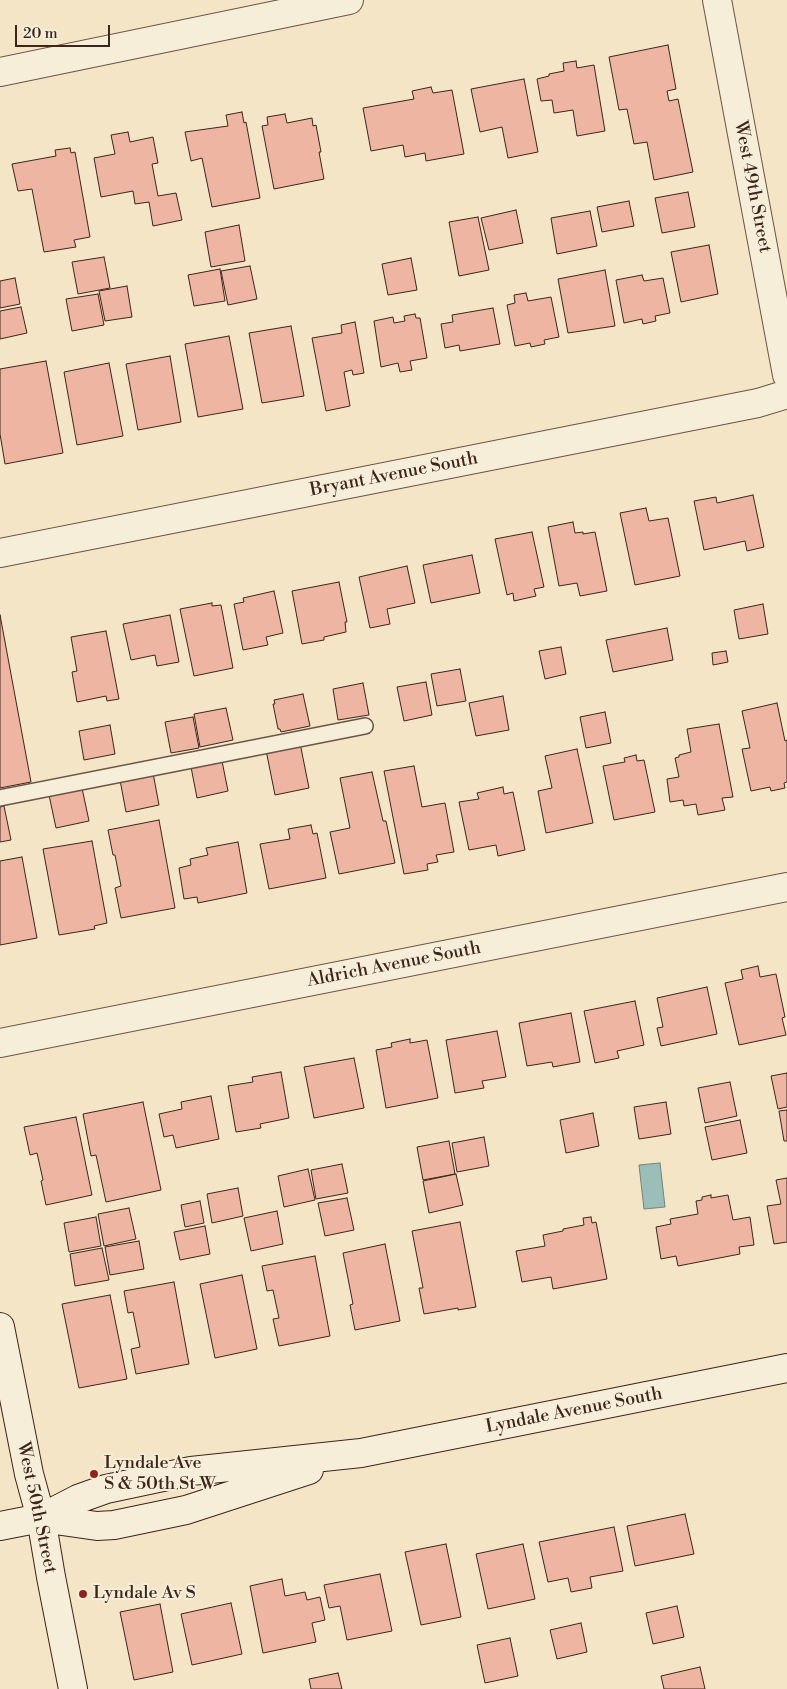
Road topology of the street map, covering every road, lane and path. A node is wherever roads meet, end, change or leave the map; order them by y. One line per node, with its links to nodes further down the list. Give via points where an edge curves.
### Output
1 (349, 0): 3 (street)
2 (717, 0): 4 (street, West 49th Street)
3 (0, 72)
4 (787, 375)
5 (787, 394): 6 (street, Bryant Avenue South, via 748,405)
6 (0, 553)
7 (365, 726): 8 (lane)
8 (0, 798)
9 (787, 887): 10 (street, Aldrich Avenue South)
10 (0, 1043)
11 (0, 1327): 14 (street, West 50th Street)
12 (787, 1368): 13 (street, Lyndale Avenue South)
13 (362, 1453): 14 (street, Lyndale Avenue South, via 191,1471 95,1492); 14 (street, Lyndale Avenue South, via 173,1514 103,1526)
14 (41, 1518): 15 (street, Lyndale Avenue South); 16 (street, West 50th Street)
15 (0, 1526)
16 (74, 1689)

